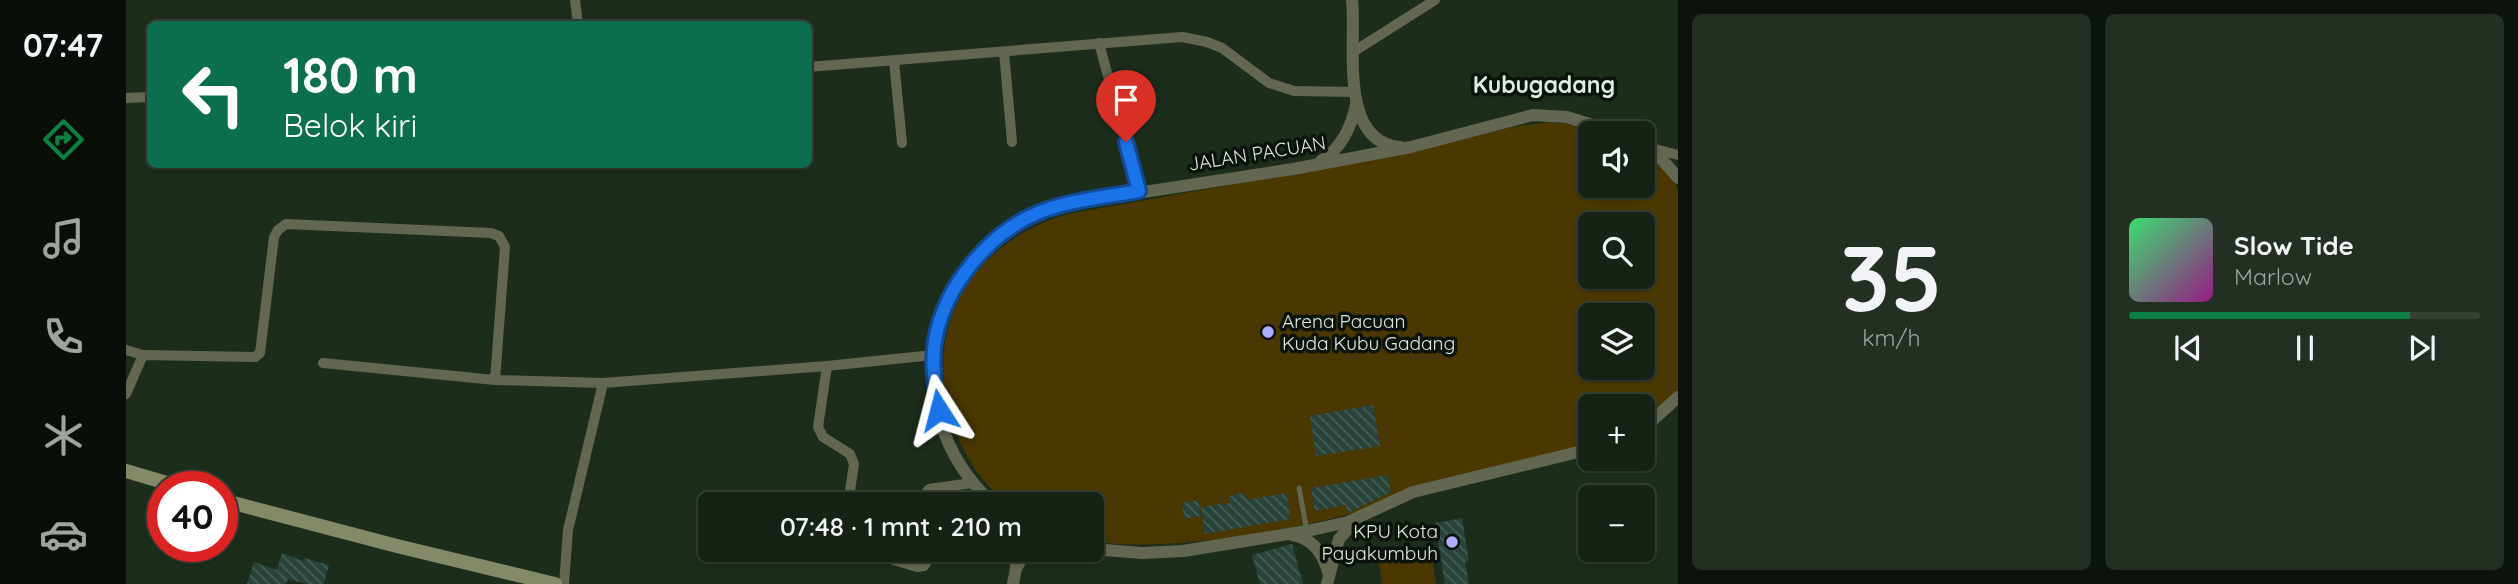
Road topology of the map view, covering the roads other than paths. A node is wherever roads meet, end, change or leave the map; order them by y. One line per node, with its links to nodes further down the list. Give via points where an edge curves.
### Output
1 (575, 0): 4 (street)
2 (1352, 0): 7 (street)
3 (1435, 0): 7 (street)
4 (578, 21)
5 (1099, 43): 6 (street); 12 (street, via 1182,37 1207,42 1269,83 1294,91); 22 (street)
6 (1004, 52): 8 (street); 14 (street)
7 (1353, 52): 12 (street)
8 (894, 61): 9 (street); 15 (street)
9 (812, 67)
10 (147, 97): 11 (street)
11 (126, 98)
12 (1355, 98): 16 (street, via 1366,127 1378,140); 20 (street, via 1350,125 1340,144)
13 (1580, 121): 16 (street, JALAN PACUAN, via 1533,115)
14 (1012, 142)
15 (902, 143)
16 (1411, 147): 20 (street, JALAN PACUAN)
17 (1655, 149): 19 (street)
18 (1655, 155): 21 (street)
19 (1678, 155)
20 (1318, 163): 22 (street, JALAN PACUAN)
21 (1678, 178)
22 (1139, 191): 25 (street, JALAN PACUAN, via 1052,208 1001,235 979,256 951,297)
23 (126, 350): 24 (street)
24 (143, 355): 28 (street, via 255,357 260,353 274,237 286,224 491,233 499,236 505,247); 30 (street)
25 (933, 355): 27 (street); 36 (street, JALAN PACUAN, via 944,431)
26 (323, 363): 28 (street)
27 (827, 366): 29 (street); 38 (street, via 818,427 823,437 850,454 854,464)
28 (495, 380): 29 (street)
29 (603, 383): 53 (street, via 568,530)
30 (126, 394)
31 (1678, 397): 32 (street)
32 (1655, 418)
33 (1578, 452): 42 (street, via 1413,492)
34 (126, 471): 35 (main road)
35 (147, 477)
36 (972, 483): 39 (street); 40 (street, JALAN PACUAN)
37 (1299, 488): 43 (lane)
38 (850, 492)
39 (927, 492)
40 (981, 492)
41 (238, 504): 52 (main road)
42 (1369, 513): 43 (street); 51 (street, via 1339,539)
43 (1307, 531): 44 (street)
44 (1289, 535): 45 (street, via 1183,551); 51 (street, via 1316,546)
45 (1104, 550)
46 (901, 562): 47 (street, via 917,567)
47 (926, 562)
48 (1016, 562): 50 (street)
49 (1020, 562): 50 (street)
50 (1016, 568): 54 (street)
51 (1328, 580)
52 (555, 584)
53 (564, 584)
54 (1013, 584)

